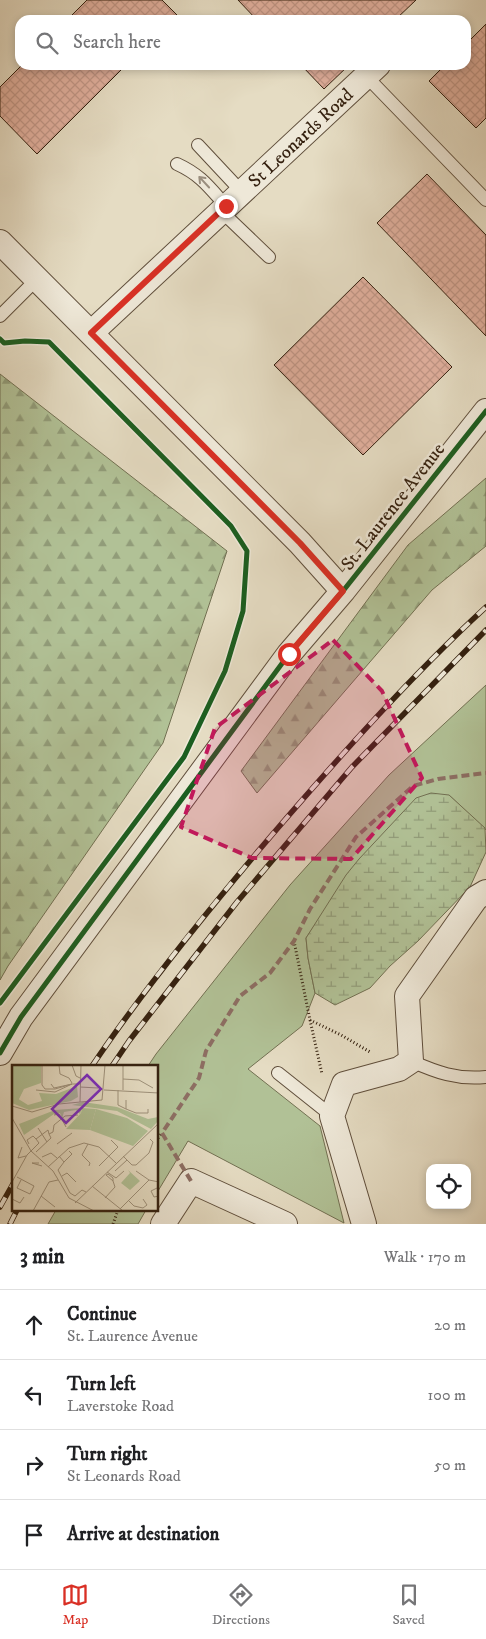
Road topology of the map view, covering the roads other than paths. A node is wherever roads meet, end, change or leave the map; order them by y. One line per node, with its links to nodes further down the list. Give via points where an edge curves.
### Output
1 (372, 70): 4 (lane); 5 (street, St Leonards Road)
2 (198, 145): 5 (lane)
3 (177, 164): 5 (lane, one-way to 3, via 200,177)
4 (486, 200)
5 (229, 203): 7 (lane); 10 (street, St Leonards Road)
6 (0, 242): 8 (street)
7 (269, 257)
8 (37, 279): 9 (lane); 10 (street)
9 (0, 316)
10 (91, 333): 12 (street, via 300,543)
11 (486, 411): 12 (street, St. Laurence Avenue)
12 (343, 591): 14 (street, St. Laurence Avenue, via 284,662 21,1017)
13 (486, 892): 15 (street, via 476,898 407,996)
14 (0, 1053)
15 (405, 1065): 17 (lane, via 469,1079); 18 (street, via 344,1084)
16 (278, 1073): 18 (lane)
17 (486, 1077)
18 (332, 1116): 21 (street)
19 (163, 1224): 20 (street, via 191,1181)
20 (284, 1224)
21 (364, 1224)

